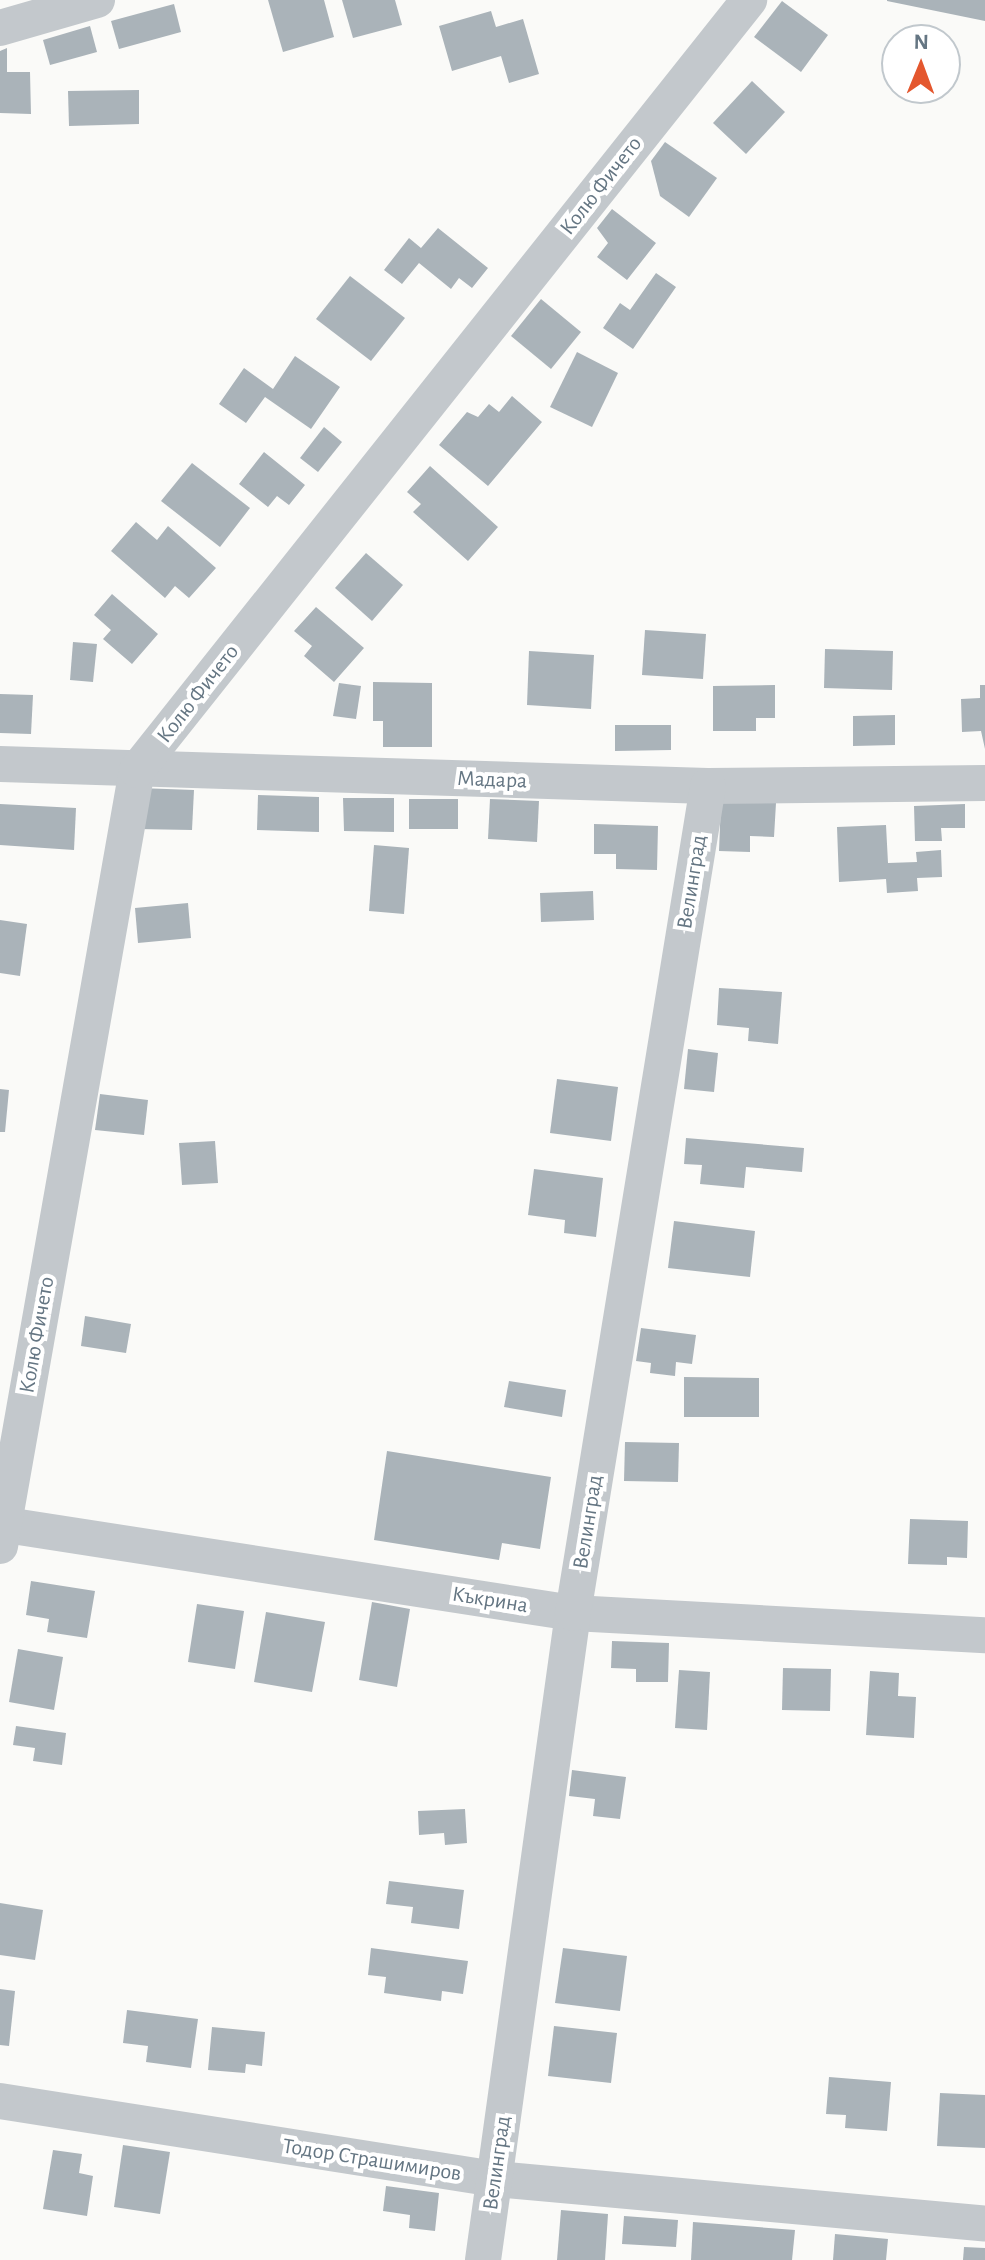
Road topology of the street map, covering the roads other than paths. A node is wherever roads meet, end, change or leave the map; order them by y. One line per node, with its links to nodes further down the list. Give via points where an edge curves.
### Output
1 (97, 0): 3 (street)
2 (749, 0): 5 (street, Колю Фичето)
3 (0, 28)
4 (0, 764): 5 (street, Мадара)
5 (137, 770): 7 (street, Мадара); 8 (street, Колю Фичето)
6 (985, 783): 7 (street, Мадара)
7 (708, 786): 9 (street, Велинград)
8 (1, 1531): 9 (street, Къкрина)
9 (573, 1613): 10 (street, Къкрина); 12 (street, Велинград)
10 (985, 1635)
11 (0, 2101): 12 (street, Тодор Страшимиров)
12 (495, 2179): 13 (street, Тодор Страшимиров); 14 (street, Велинград)
13 (985, 2224)
14 (483, 2260)

